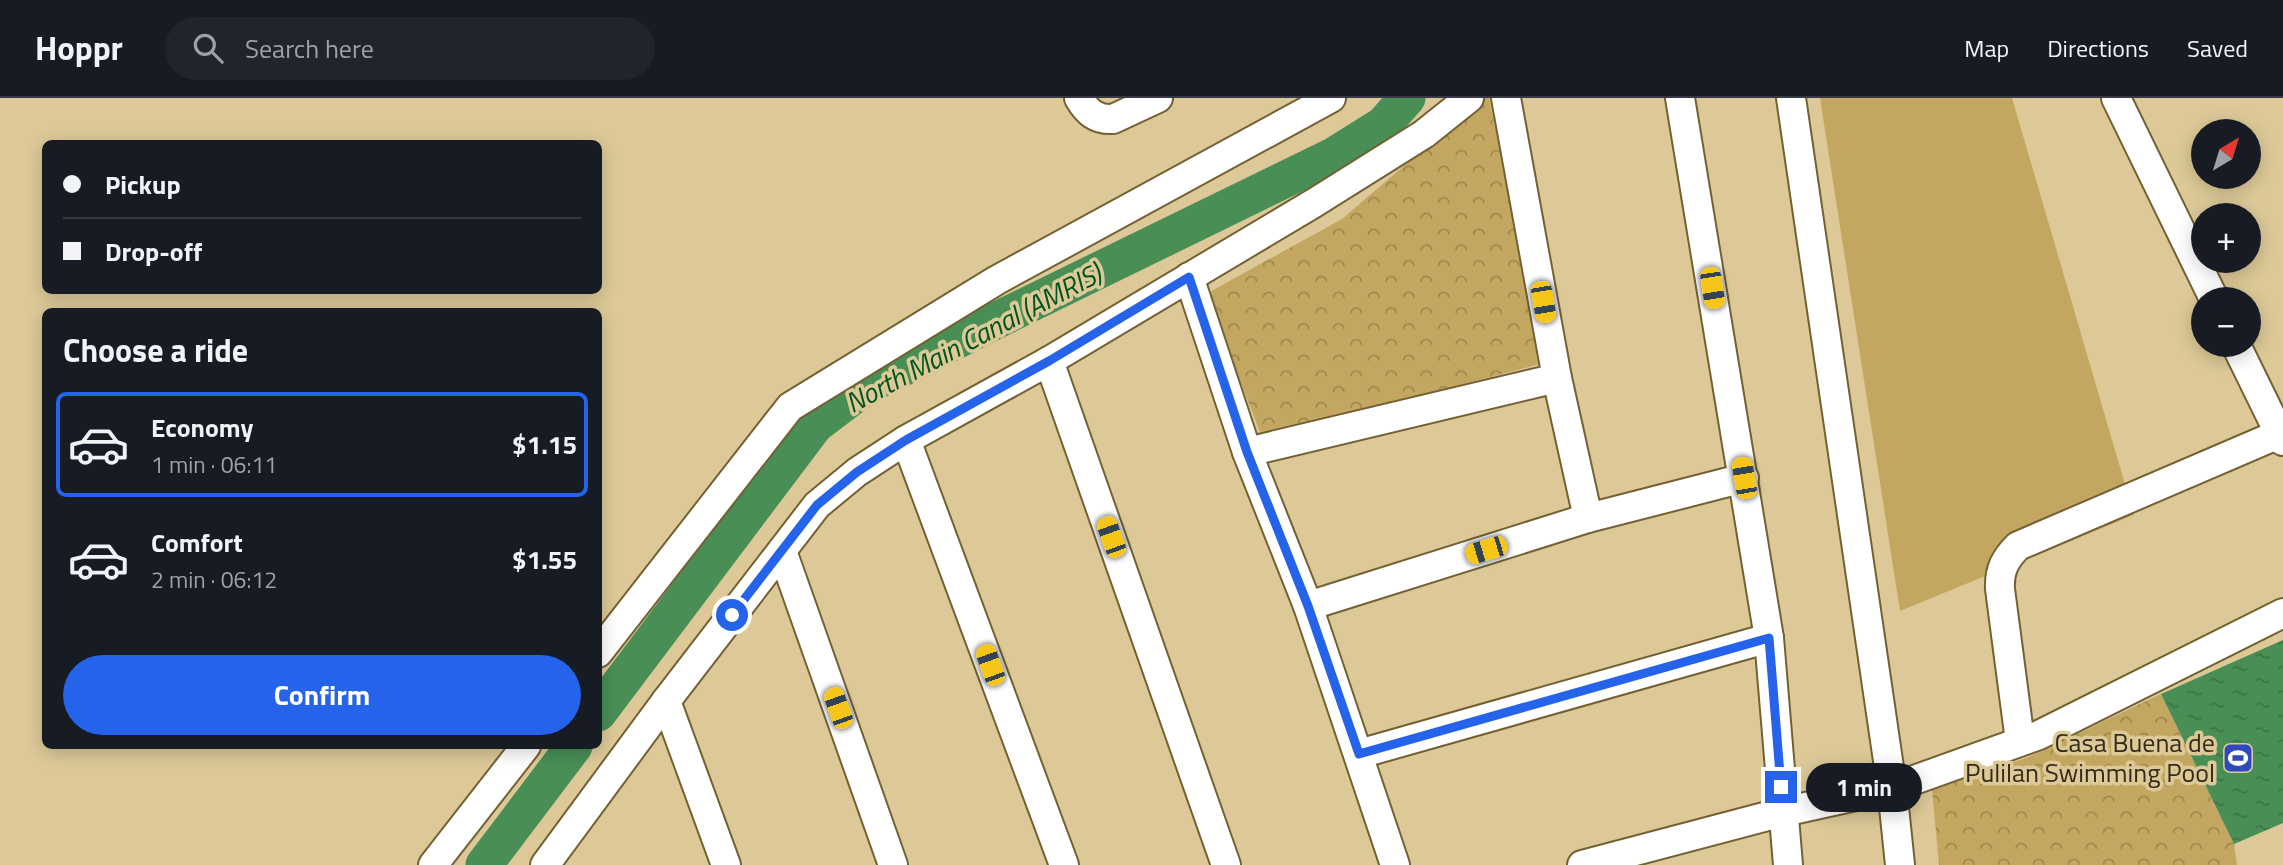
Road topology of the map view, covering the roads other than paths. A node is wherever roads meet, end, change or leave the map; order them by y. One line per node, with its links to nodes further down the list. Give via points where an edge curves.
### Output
1 (1079, 98): 2 (street, via 1092,115 1107,120)
2 (1158, 98)
3 (1331, 98): 23 (street, via 997,280 790,407)
4 (1469, 98): 9 (street, via 1424,134)
5 (1506, 98): 13 (street)
6 (1680, 98): 17 (street)
7 (1791, 98): 28 (street)
8 (2116, 98): 10 (street)
9 (1189, 277): 12 (street); 16 (street)
10 (2208, 287)
11 (2242, 357): 14 (street)
12 (1049, 361): 15 (street); 35 (street)
13 (1557, 378): 16 (street); 18 (street)
14 (2281, 437): 25 (street, via 2018,546 2011,553 2003,566 2000,589)
15 (906, 440): 19 (street, via 817,505); 34 (street)
16 (1247, 452): 20 (street)
17 (1744, 478): 18 (street); 22 (street)
18 (1588, 518): 20 (street)
19 (782, 551): 24 (street); 33 (street)
20 (1308, 606): 27 (street)
21 (2283, 612): 25 (street)
22 (1769, 638): 27 (street); 29 (street)
23 (602, 648)
24 (666, 701): 31 (street); 32 (street)
25 (2020, 741): 28 (street)
26 (524, 749): 30 (street)
27 (1359, 754): 36 (street)
28 (1892, 788): 29 (street); 39 (street)
29 (1783, 812): 37 (street); 38 (street)
30 (433, 865)
31 (545, 865)
32 (726, 865)
33 (893, 865)
34 (1064, 865)
35 (1226, 865)
36 (1395, 865)
37 (1582, 865)
38 (1788, 865)
39 (1900, 865)

